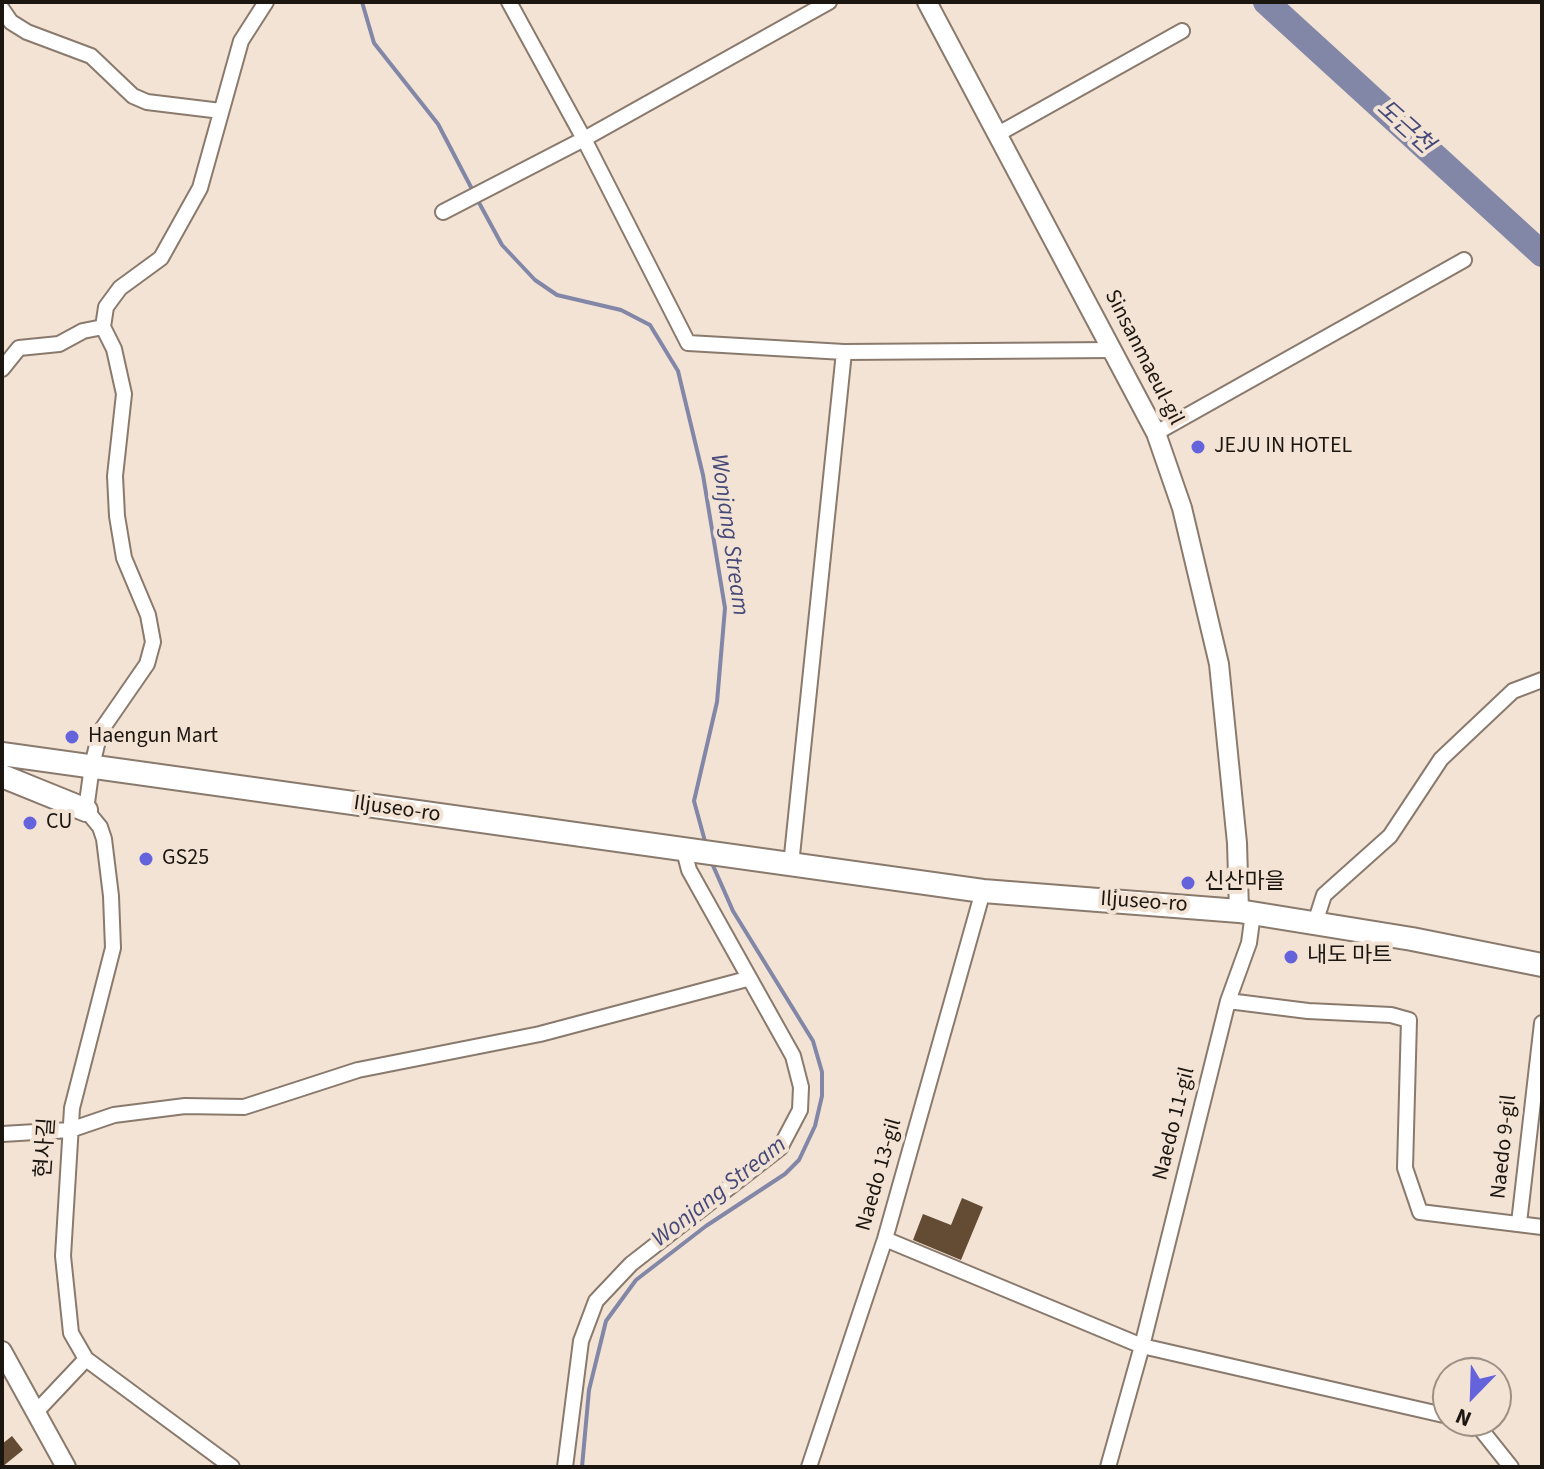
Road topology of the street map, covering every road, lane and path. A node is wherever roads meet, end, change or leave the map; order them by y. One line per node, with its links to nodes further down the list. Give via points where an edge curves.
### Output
1 (266, 2): 7 (street, via 241,41)
2 (509, 2): 9 (street)
3 (829, 2): 9 (street)
4 (927, 2): 8 (street, Sinsanmaeul-gil)
5 (2, 9): 7 (street, via 27,32 91,56 133,96)
6 (1182, 31): 8 (street)
7 (221, 111): 12 (street, via 193,200 161,258 120,288 106,307)
8 (998, 134): 13 (street, Sinsanmaeul-gil)
9 (584, 139): 10 (street); 14 (street, via 688,343)
10 (448, 209)
11 (1464, 260): 16 (street)
12 (103, 327): 15 (street, via 59,344 19,348); 19 (street, via 124,394 115,476 117,516 124,558 148,615 153,642 147,664 100,732)
13 (1113, 350): 14 (street); 16 (street, Sinsanmaeul-gil)
14 (844, 352): 23 (street)
15 (2, 369)
16 (1156, 433): 25 (street, Sinsanmaeul-gil, via 1182,508 1219,664)
17 (1542, 680): 26 (street, via 1513,691 1441,759 1390,836 1324,895)
18 (2, 754): 19 (main road, Iljuseo-ro)
19 (92, 766): 21 (street); 22 (main road, Iljuseo-ro)
20 (2, 776): 21 (main road)
21 (86, 810): 31 (street, 현사길, via 104,839 113,948)
22 (700, 853): 23 (main road, Iljuseo-ro); 28 (street, via 689,870)
23 (791, 865): 24 (main road, Iljuseo-ro)
24 (983, 891): 25 (main road, Iljuseo-ro); 35 (street, Naedo 13-gil)
25 (1246, 912): 26 (main road, Iljuseo-ro); 29 (street, Naedo 11-gil, via 1249,943)
26 (1315, 923): 27 (main road, Iljuseo-ro)
27 (1542, 965)
28 (747, 979): 31 (street, via 540,1034 358,1070 244,1107 185,1106 114,1115); 44 (street, via 799,1072 801,1100 795,1125 770,1158 631,1264 596,1301 581,1341)
29 (1228, 1001): 33 (street, Naedo 9-gil, via 1409,1020 1405,1168 1420,1212); 36 (street, Naedo 11-gil)
30 (1542, 1023): 33 (street, Naedo 9-gil)
31 (70, 1130): 32 (street); 38 (street, 현사길, via 63,1256 66,1304 71,1333)
32 (2, 1134)
33 (1519, 1223): 34 (street)
34 (1542, 1227)
35 (885, 1239): 36 (street); 45 (street, Naedo 13-gil)
36 (1142, 1346): 40 (street); 46 (street, Naedo 11-gil)
37 (2, 1351): 39 (street)
38 (86, 1359): 39 (street); 43 (street, 현사길)
39 (36, 1412): 42 (street)
40 (1432, 1412)
41 (1487, 1437): 47 (street)
42 (66, 1467)
43 (232, 1467)
44 (565, 1467)
45 (809, 1467)
46 (1108, 1467)
47 (1511, 1467)

